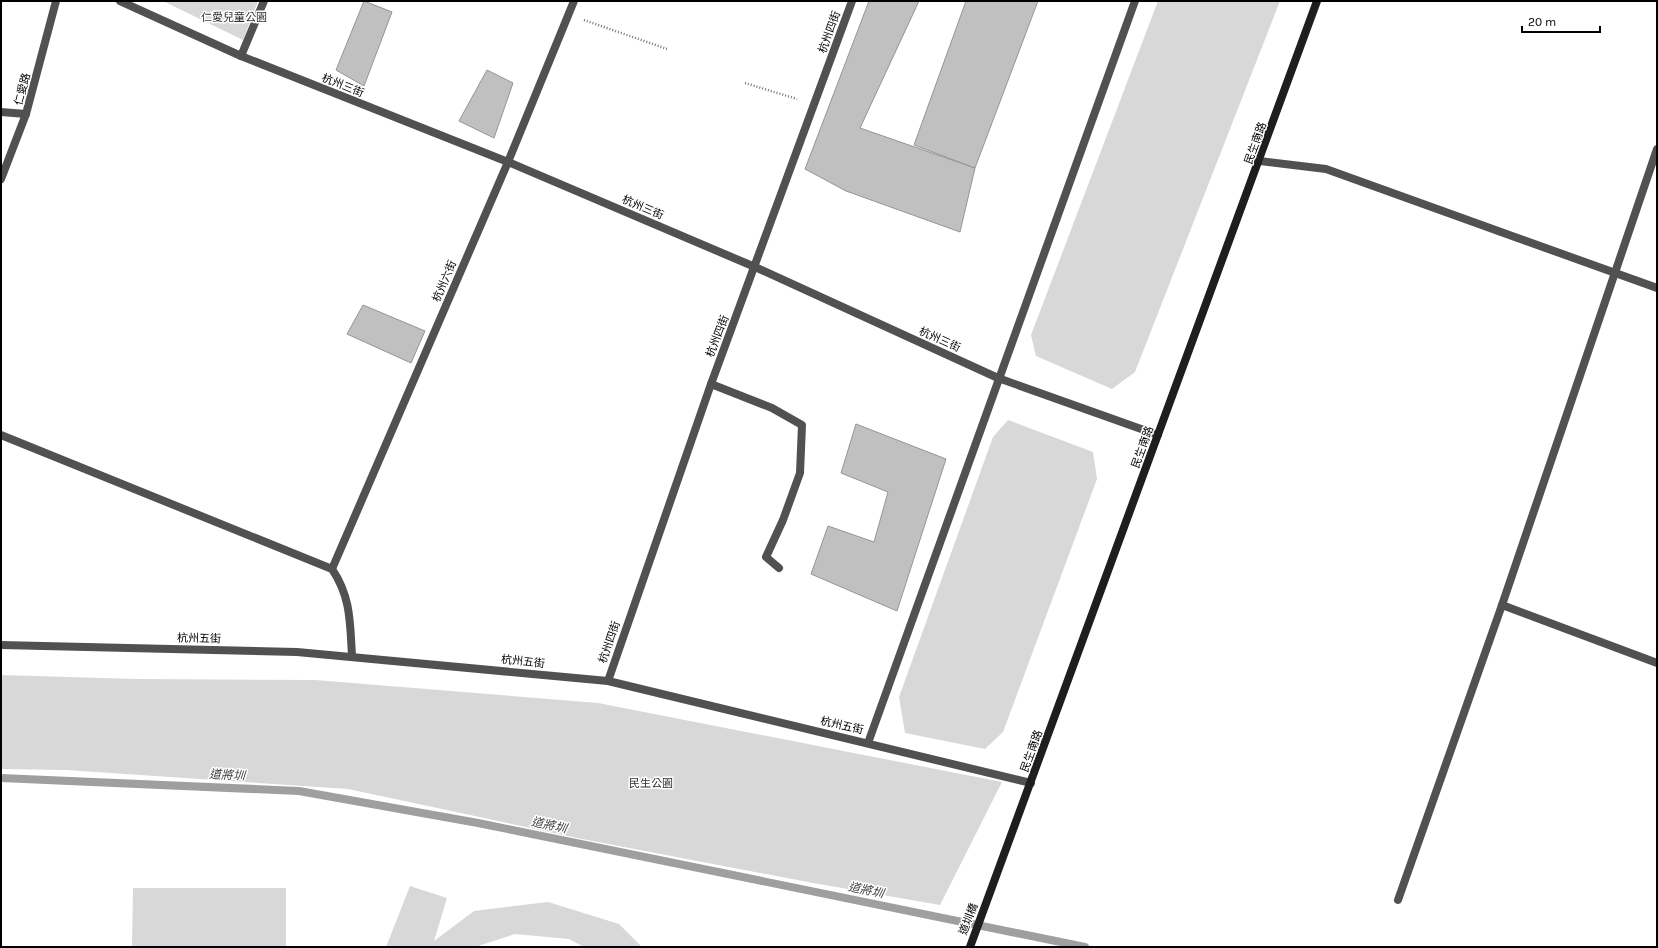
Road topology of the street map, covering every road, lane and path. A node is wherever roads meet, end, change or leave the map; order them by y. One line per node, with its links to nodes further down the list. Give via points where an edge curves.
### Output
1 (56, 1): 14 (street, 仁愛路)
2 (120, 1): 10 (street, 杭州三街)
3 (264, 1): 10 (street)
4 (574, 1): 8 (street, 杭州六街)
5 (852, 1): 12 (street, 杭州四街)
6 (1135, 1): 22 (street)
7 (1317, 1): 16 (main road, 民生南路)
8 (568, 14): 9 (path); 17 (street, 杭州六街)
9 (667, 49)
10 (241, 56): 17 (street, 杭州三街)
11 (745, 83): 12 (path)
12 (814, 105): 19 (street, 杭州四街)
13 (1, 112): 14 (street)
14 (26, 114): 18 (street, 仁愛路)
15 (1657, 149): 20 (street)
16 (1260, 161): 20 (street, via 1326,169); 25 (main road, 民生南路)
17 (508, 162): 19 (street, 杭州三街); 27 (street, 杭州六街)
18 (1, 179)
19 (755, 267): 22 (street, 杭州三街); 23 (street, 杭州四街)
20 (1615, 272): 21 (street); 28 (street)
21 (1657, 288)
22 (998, 378): 25 (street, 杭州三街); 33 (street)
23 (711, 384): 26 (street, via 772,408 802,425 800,473 766,557); 32 (street, 杭州四街)
24 (1, 435): 27 (street)
25 (1158, 435): 34 (main road, 民生南路)
26 (779, 568)
27 (332, 569): 30 (street, via 342,583 349,610)
28 (1502, 605): 31 (street); 36 (street)
29 (1, 645): 30 (street, 杭州五街, via 297,652)
30 (352, 656): 32 (street, 杭州五街)
31 (1657, 663)
32 (608, 681): 33 (street, 杭州五街)
33 (868, 743): 34 (street, 杭州五街)
34 (1031, 783): 35 (main road, 民生南路)
35 (987, 900): 37 (main road, 道圳橋)
36 (1398, 900)
37 (970, 947)

